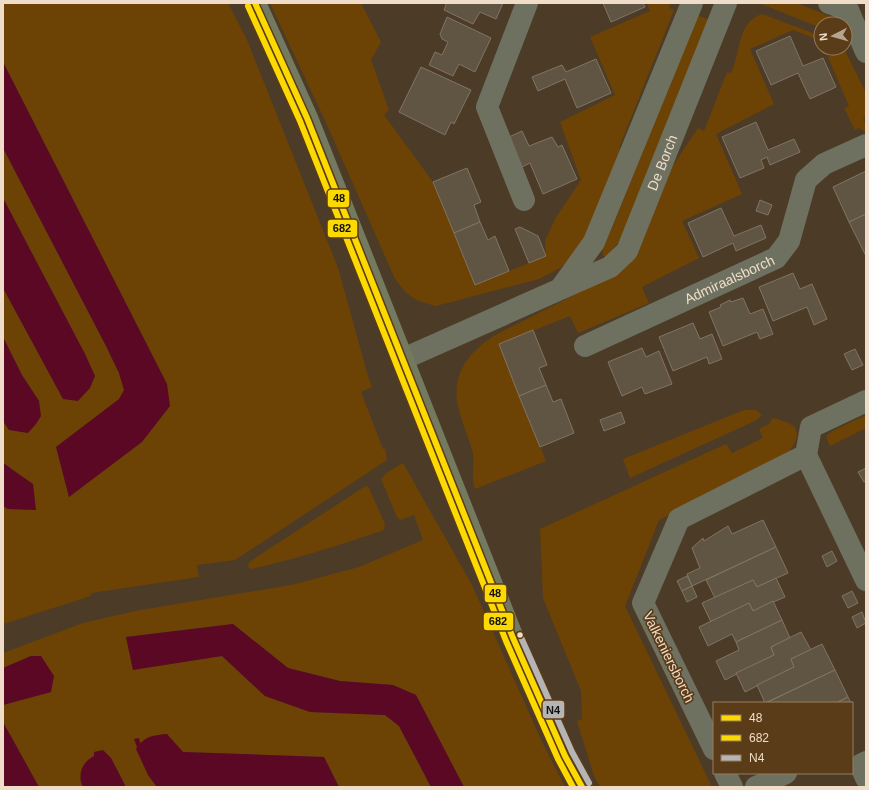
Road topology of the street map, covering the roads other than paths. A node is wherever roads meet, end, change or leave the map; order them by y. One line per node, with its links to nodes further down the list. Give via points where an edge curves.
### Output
1 (256, 3): 11 (main road, via 307,118)
2 (527, 3): 8 (street, via 487,107)
3 (692, 3): 9 (street, via 594,242)
4 (726, 3): 9 (street, De Borch, via 627,251 610,267)
5 (847, 5): 6 (street)
6 (866, 52)
7 (866, 145): 10 (street, Admiraalsborch, via 824,164 806,180 790,241 776,258)
8 (524, 200)
9 (561, 288): 11 (street, De Borch)
10 (585, 346)
11 (403, 359): 18 (main road, via 513,638 565,756)
12 (866, 402): 13 (street, via 812,427)
13 (806, 455): 14 (street); 15 (street, Valkeniersborch, via 679,519 643,603)
14 (866, 580)
15 (713, 748)
16 (726, 774): 19 (street)
17 (784, 774): 20 (street)
18 (582, 787)
19 (732, 787)
20 (756, 787)

